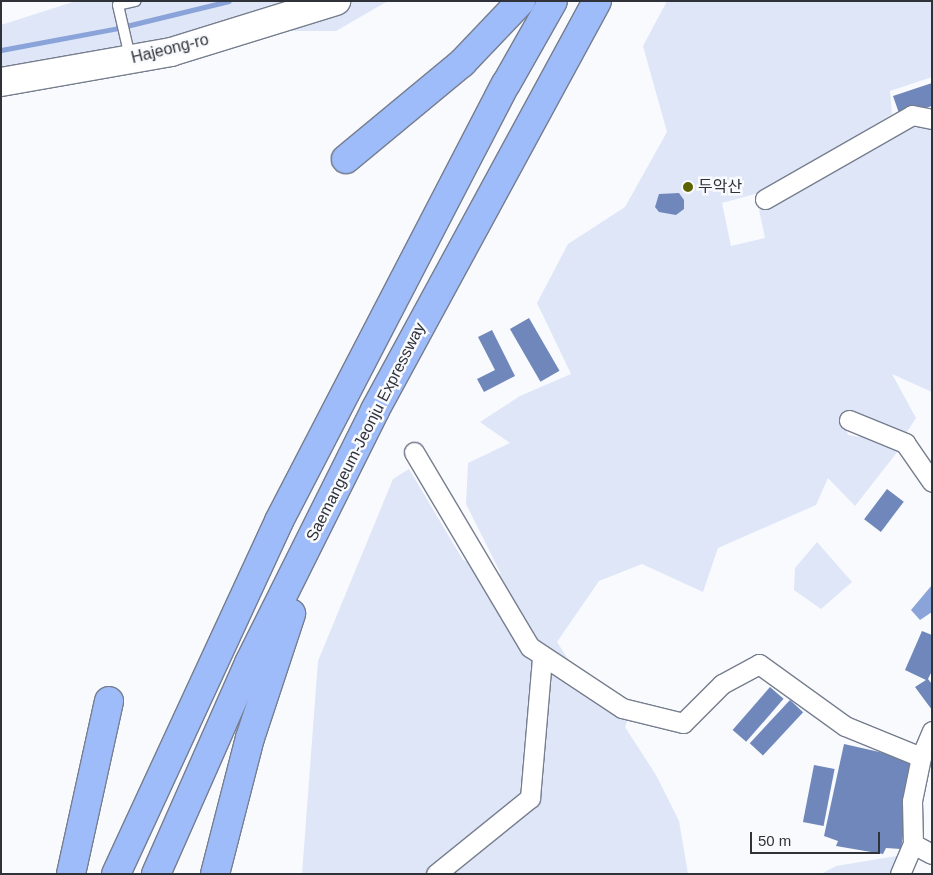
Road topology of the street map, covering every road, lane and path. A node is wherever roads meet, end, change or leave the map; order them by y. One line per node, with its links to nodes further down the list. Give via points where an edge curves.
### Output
1 (136, 1): 6 (lane, via 118,5)
2 (336, 1): 6 (street, Hajeong-ro, via 171,52)
3 (520, 1): 9 (highway, via 462,63)
4 (553, 1): 22 (highway, via 501,93 278,521)
5 (597, 1): 13 (highway, Saemangeum-Jeonju Expressway)
6 (128, 50): 7 (street, Hajeong-ro)
7 (1, 82)
8 (932, 119): 10 (street, via 912,115)
9 (346, 159)
10 (765, 199)
11 (849, 420): 14 (street, via 904,443)
12 (414, 452): 15 (street, via 530,647)
13 (354, 454): 23 (highway, Saemangeum-Jeonju Expressway, via 249,662); 24 (highway, via 276,654)
14 (932, 482)
15 (542, 657): 18 (street, via 600,691 622,708 683,723 722,684 758,664 845,726); 25 (street, via 530,798)
16 (108, 702): 21 (highway)
17 (932, 731): 18 (street)
18 (921, 757): 19 (street, via 912,801)
19 (913, 844): 20 (street); 26 (street)
20 (932, 854)
21 (70, 874)
22 (116, 874)
23 (156, 874)
24 (215, 874)
25 (436, 874)
26 (900, 874)

